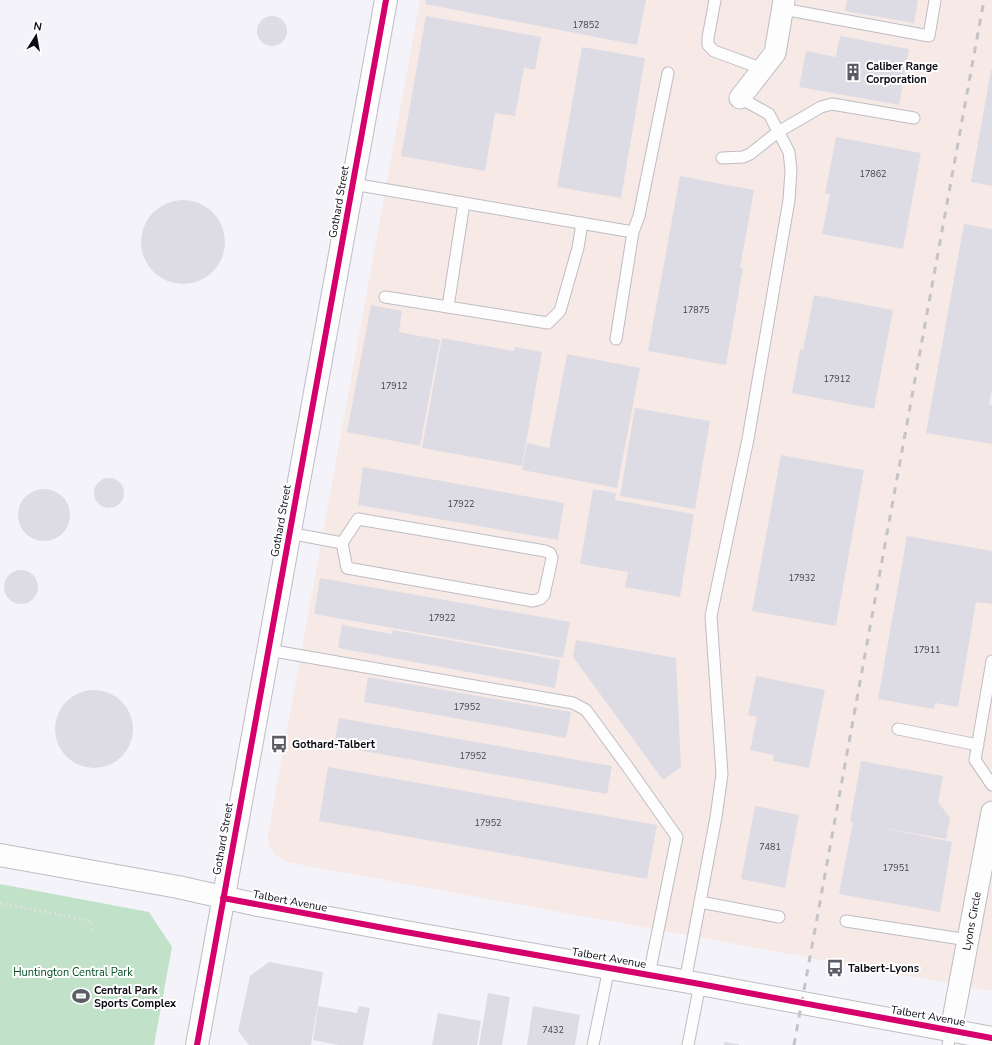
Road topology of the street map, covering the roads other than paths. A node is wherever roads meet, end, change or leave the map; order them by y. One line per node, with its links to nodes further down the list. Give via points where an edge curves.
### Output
1 (386, 0): 11 (street, Gothard Street)
2 (715, 0): 5 (lane, via 708,45 714,51)
3 (935, 0): 4 (lane, via 929,36)
4 (783, 4): 5 (street, via 775,53)
5 (763, 69): 7 (street)
6 (668, 73): 14 (lane, via 639,216)
7 (740, 98): 9 (lane, via 769,114)
8 (914, 118): 9 (lane, via 832,104)
9 (778, 132): 10 (lane, via 750,154); 28 (lane, via 789,152 789,200 748,439 711,616 722,774)
10 (722, 158)
11 (353, 184): 12 (lane); 18 (street, Gothard Street)
12 (464, 203): 13 (lane); 16 (lane)
13 (582, 223): 14 (lane); 16 (lane, via 578,248 560,311 548,323)
14 (633, 232): 17 (lane)
15 (385, 297): 16 (lane)
16 (448, 307)
17 (616, 339)
18 (289, 533): 19 (lane); 20 (street, Gothard Street)
19 (342, 543): 19 (lane, via 358,519 545,551 550,553 552,558 544,595 533,601 347,568)
20 (268, 650): 27 (street, Gothard Street); 33 (lane, via 574,703 586,710 677,837)
21 (992, 661): 23 (lane)
22 (898, 729): 23 (lane)
23 (978, 745): 24 (lane, via 975,760)
24 (992, 785)
25 (992, 812): 31 (street, Lyons Circle)
26 (0, 855): 27 (street, Talbert Avenue, via 178,887)
27 (223, 898): 32 (street, Talbert Avenue); 37 (street, Gothard Street)
28 (700, 902): 29 (lane); 34 (lane)
29 (779, 916)
30 (846, 921): 31 (lane)
31 (968, 940): 35 (street, Lyons Circle)
32 (608, 968): 33 (street, Talbert Avenue); 38 (lane)
33 (649, 975): 34 (street, Talbert Avenue)
34 (692, 983): 35 (street, Talbert Avenue); 39 (lane)
35 (949, 1038): 36 (street, Talbert Avenue)
36 (992, 1038)
37 (197, 1045)
38 (593, 1045)
39 (688, 1045)

